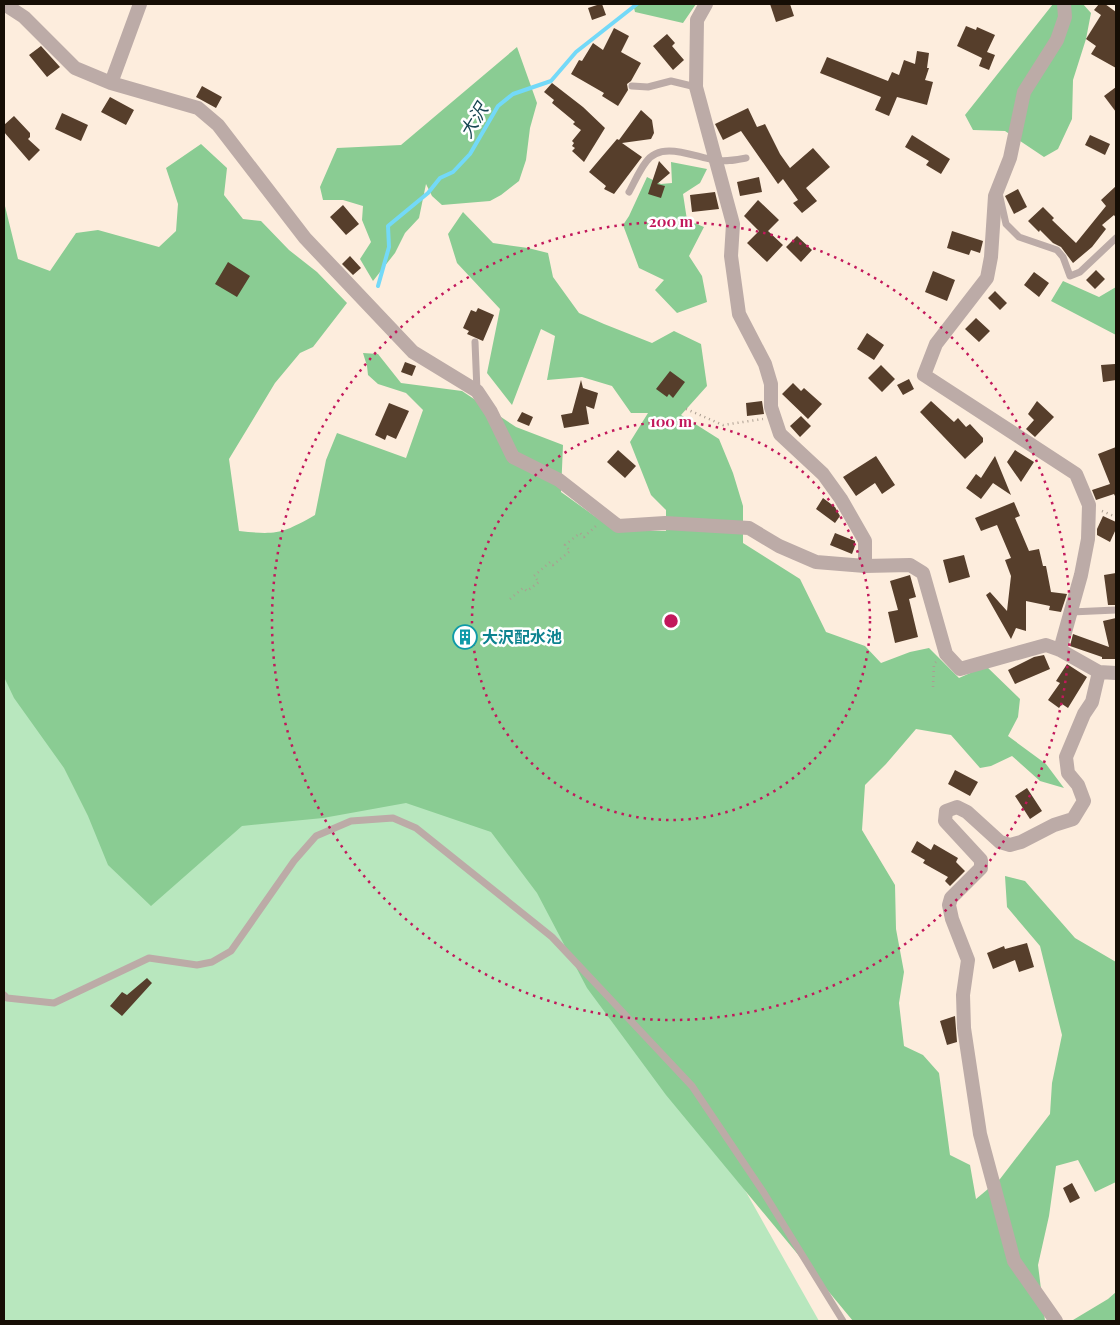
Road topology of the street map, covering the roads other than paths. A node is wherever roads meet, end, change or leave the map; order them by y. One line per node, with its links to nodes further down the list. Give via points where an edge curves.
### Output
1 (4, 4): 5 (street, via 24,17 75,68)
2 (140, 4): 5 (street)
3 (706, 4): 7 (street, via 697,20)
4 (1064, 4): 10 (street, via 1065,17 1057,40 1024,92 1010,158)
5 (111, 83): 14 (street, via 198,108 218,125 305,238 413,352)
6 (632, 86): 7 (lane, via 648,87 671,81)
7 (696, 87): 9 (street)
8 (746, 158): 9 (lane)
9 (715, 160): 11 (lane, via 669,150 656,153 646,161); 15 (street, via 733,224 730,256 739,314 765,364 774,418 780,434 823,474 841,499 865,541)
10 (998, 188): 12 (lane, via 1006,224 1019,237 1057,250 1070,276 1080,272); 17 (street, via 987,278 936,344 924,375 1076,474 1089,505 1088,539)
11 (629, 192)
12 (1116, 238)
13 (474, 342): 14 (lane)
14 (477, 391): 15 (street, via 492,412 513,457 559,480 618,526 665,523 749,528 816,562)
15 (865, 566): 18 (street, via 910,565 923,573 946,654 960,669 1046,646)
16 (1116, 610): 17 (lane)
17 (1071, 612): 18 (street)
18 (1060, 650): 19 (street)
19 (1099, 672): 20 (street); 23 (street, via 1092,702 1066,757 1068,773 1078,785 1084,801 1073,818 1010,845 1000,842 957,807 946,811 945,821 982,860 982,868 951,898 949,905 968,960 963,995 964,1028 980,1134 1014,1261)
20 (1116, 673)
21 (4, 995): 22 (lane, via 7,998 54,1002 149,958 197,965 212,962 231,951 294,861 316,836 351,821 393,818 416,828 552,937 692,1086 764,1193)
22 (843, 1321)
23 (1056, 1321)

